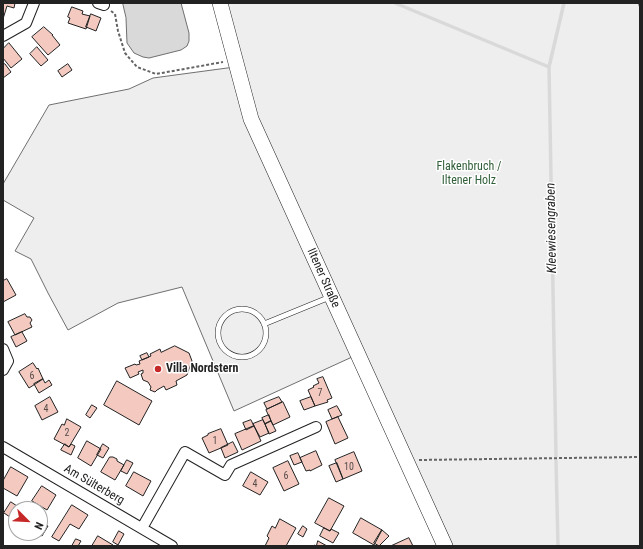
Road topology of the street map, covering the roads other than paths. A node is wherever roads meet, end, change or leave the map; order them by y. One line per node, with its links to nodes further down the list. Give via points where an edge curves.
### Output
1 (34, 3): 3 (street, via 26,24)
2 (220, 3): 4 (street, Iltener Straße, via 251,118)
3 (3, 36)
4 (331, 296): 5 (lane); 12 (street, Iltener Straße)
5 (264, 324): 5 (lane, via 259,316 251,311 233,310 220,323 219,342 232,355 250,355 264,343)
6 (3, 349): 7 (street, via 8,361)
7 (3, 370)
8 (316, 427): 10 (street, via 231,466 225,474 185,452)
9 (3, 447): 10 (street, Am Sülterberg)
10 (142, 528): 11 (street, Am Sülterberg)
11 (172, 546)
12 (445, 546)

